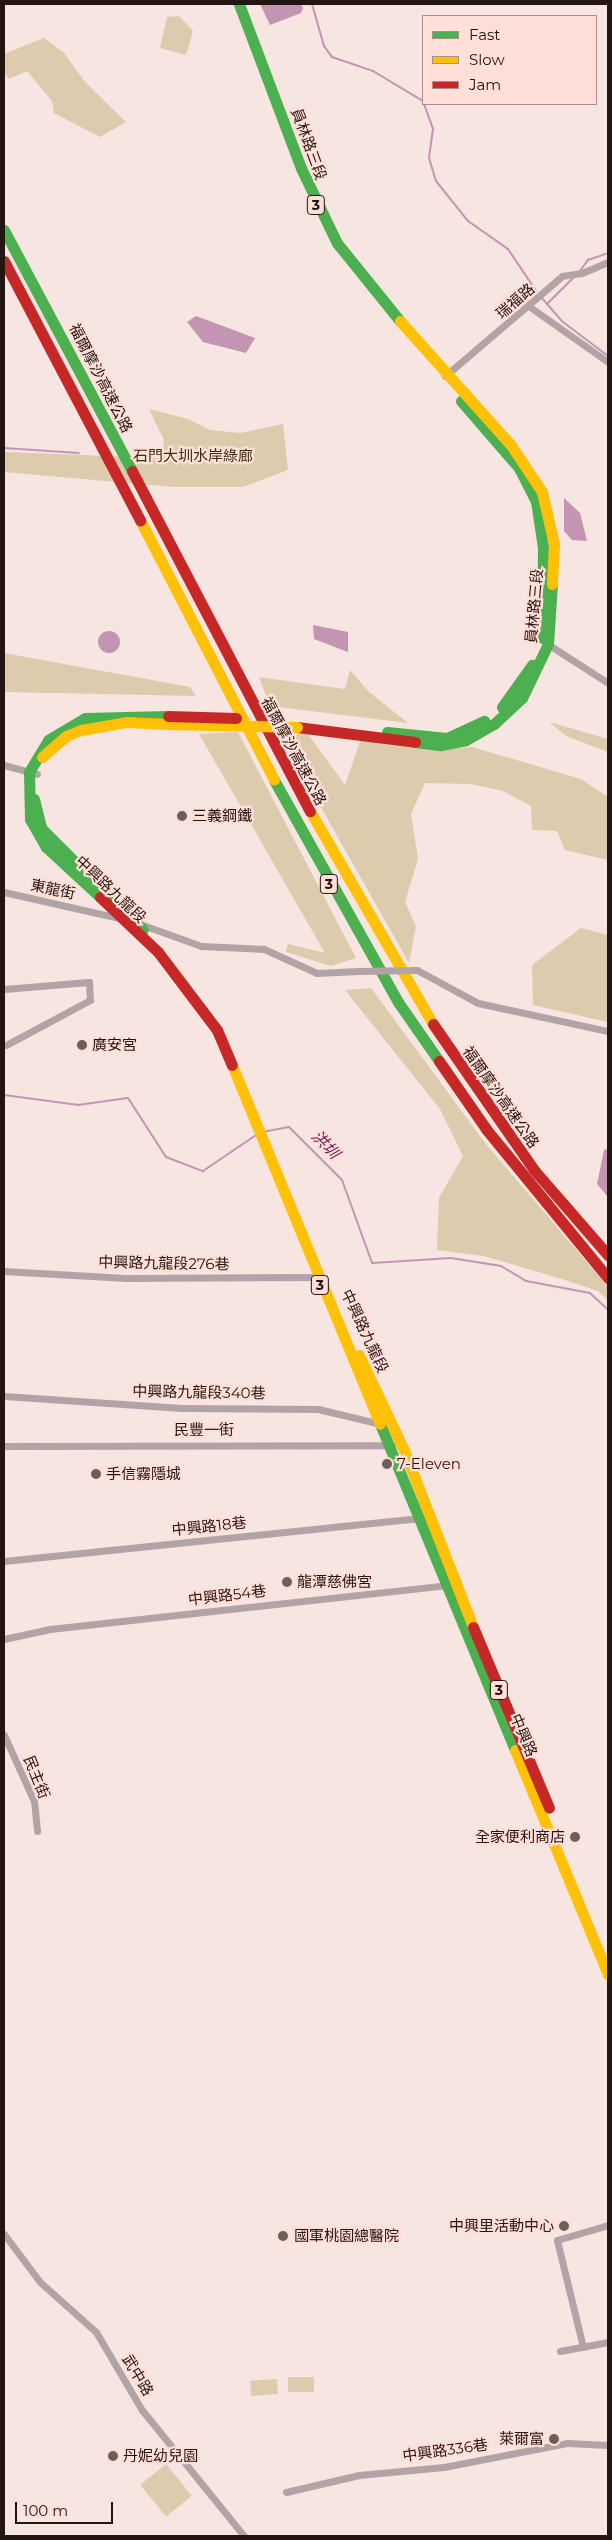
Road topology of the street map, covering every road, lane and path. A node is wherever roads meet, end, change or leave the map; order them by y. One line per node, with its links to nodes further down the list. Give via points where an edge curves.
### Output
1 (239, 4): 7 (main road, 員林路三段 / 3, via 316,206 353,265)
2 (4, 230): 19 (main road, 福爾摩沙高速公路 / 3, via 324,839 411,990 534,1170)
3 (4, 261): 22 (main road, 福爾摩沙高速公路 / 3, via 107,455 245,728 398,1002 486,1129)
4 (608, 262): 5 (street, 瑞福路, via 562,276)
5 (530, 307): 6 (street); 7 (street, 瑞福路)
6 (608, 362)
7 (445, 376): 8 (main road, 員林路三段 / 3, via 511,445 542,492 554,544)
8 (545, 642): 9 (street); 10 (main road, 員林路三段 / 3, bridge, via 522,698 466,740 416,745 296,723)
9 (608, 683)
10 (127, 718): 12 (main road, 中興路九龍段 / 3, via 66,736 44,754)
11 (4, 766): 12 (street)
12 (33, 773): 14 (main road, 中興路九龍段 / 3, via 34,805 41,828); 14 (main road, 中興路九龍段 / 3, via 27,805 34,829 46,847)
13 (4, 892): 14 (street, 東龍街)
14 (126, 919): 16 (street, 東龍街, bridge, via 201,946 264,949 317,973 417,970 478,1003); 18 (main road, 中興路九龍段 / 3, via 158,952 201,1006 216,1030); 18 (main road, 中興路九龍段 / 3, via 197,989 241,1071)
15 (4, 989): 17 (street, via 89,982 90,1000)
16 (608, 1031)
17 (6, 1045)
18 (258, 1125): 21 (main road, 中興路九龍段 / 3)
19 (608, 1255)
20 (4, 1271): 21 (street, 中興路九龍段276巷, via 126,1278)
21 (321, 1277): 24 (main road, 中興路九龍段 / 3)
22 (608, 1278)
23 (4, 1396): 24 (street, 中興路九龍段340巷, via 182,1408 318,1409)
24 (386, 1424): 25 (main road, 中興路 / 3); 27 (main road, 中興路 / 3)
25 (391, 1445): 26 (street, 民豐一街); 27 (street, 民豐一街); 28 (main road, 中興路 / 3)
26 (4, 1446)
27 (404, 1450): 30 (main road, 中興路 / 3)
28 (418, 1518): 29 (street, 中興路18巷); 30 (main road, 中興路 / 3)
29 (4, 1561)
30 (451, 1585): 31 (street, 中興路54巷, via 50,1629); 34 (main road, 中興路 / 3); 35 (main road, 中興路 / 3)
31 (4, 1639)
32 (4, 1735): 33 (street, 民主街, via 34,1801)
33 (37, 1831)
34 (608, 1955)
35 (608, 1975)
36 (608, 2225): 39 (street, via 557,2240)
37 (4, 2234): 43 (street, 武中路, via 40,2282 96,2332 142,2410)
38 (608, 2342): 39 (street)
39 (583, 2348): 40 (street)
40 (560, 2351)
41 (608, 2445): 42 (street, 中興路336巷, via 567,2443 444,2467 359,2475)
42 (286, 2492)
43 (244, 2536)

